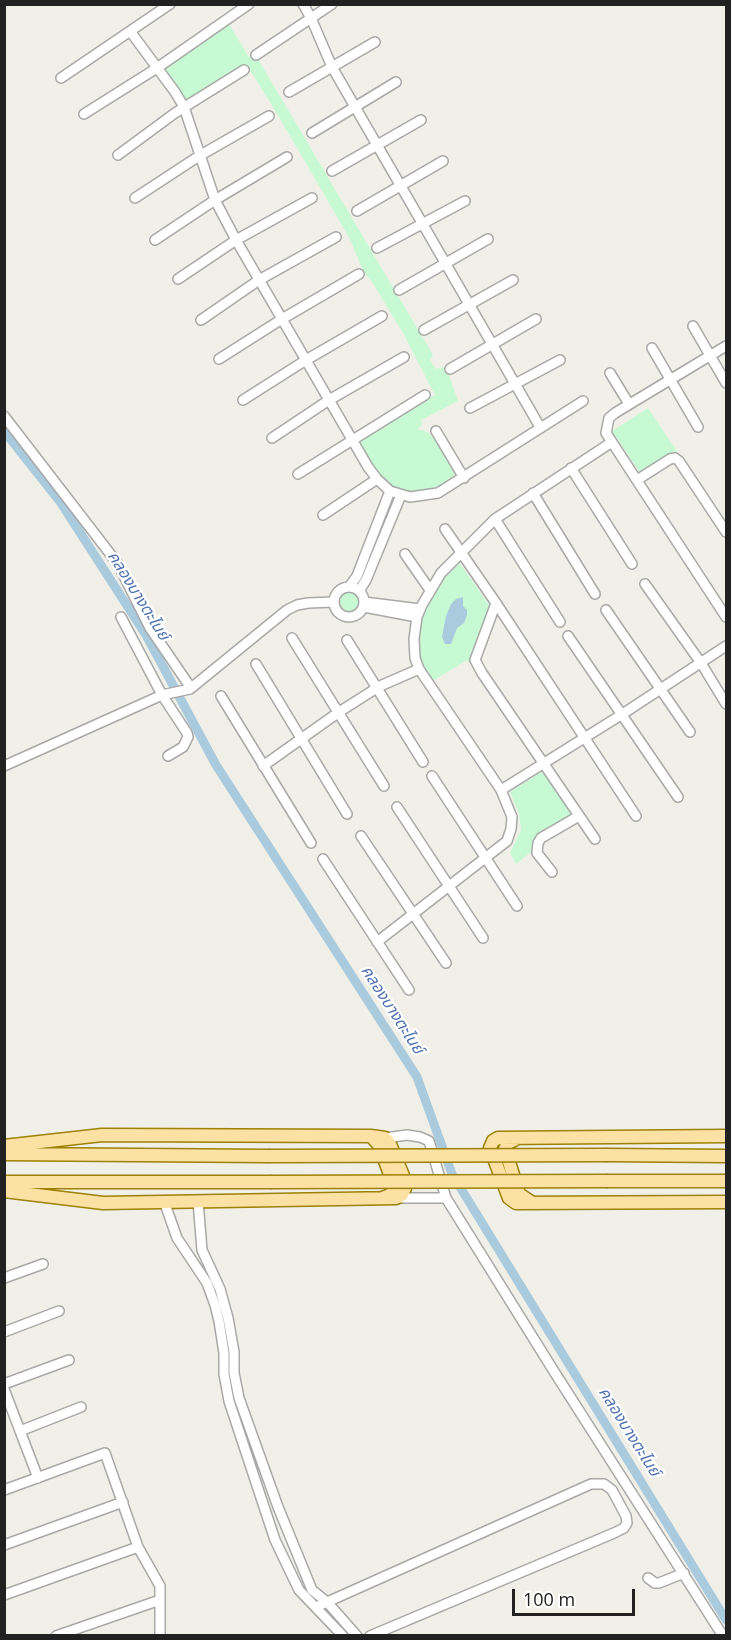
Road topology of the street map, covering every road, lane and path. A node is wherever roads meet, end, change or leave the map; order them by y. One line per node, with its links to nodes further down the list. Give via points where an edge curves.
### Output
1 (170, 4): 6 (street)
2 (249, 4): 10 (street)
3 (303, 4): 5 (street)
4 (332, 4): 5 (street)
5 (311, 18): 8 (street); 9 (street)
6 (130, 31): 10 (street); 12 (street)
7 (375, 42): 9 (street)
8 (256, 55)
9 (332, 67): 14 (street); 15 (street)
10 (157, 68): 16 (street); 17 (street)
11 (244, 70): 16 (street)
12 (60, 78)
13 (396, 82): 15 (street)
14 (289, 92)
15 (355, 107): 20 (street); 21 (street)
16 (184, 108): 22 (street); 23 (street)
17 (84, 114)
18 (268, 116): 23 (street)
19 (421, 120): 21 (street)
20 (312, 133)
21 (378, 146): 26 (street); 27 (street)
22 (118, 155)
23 (199, 156): 28 (street); 30 (street)
24 (287, 157): 30 (street)
25 (443, 161): 27 (street)
26 (332, 171)
27 (401, 186): 32 (street); 33 (street)
28 (135, 198)
29 (312, 198): 37 (street)
30 (215, 200): 36 (street); 37 (street)
31 (465, 201): 33 (street)
32 (357, 212)
33 (423, 224): 38 (street); 39 (street)
34 (336, 237): 42 (street)
35 (488, 239): 39 (street)
36 (155, 240)
37 (236, 240): 41 (street); 42 (street)
38 (376, 248)
39 (445, 265): 44 (street); 45 (street)
40 (359, 274): 47 (street)
41 (178, 279)
42 (259, 280): 47 (street); 49 (street)
43 (513, 280): 45 (street)
44 (399, 290)
45 (469, 305): 51 (street); 52 (street)
46 (382, 316): 58 (street)
47 (282, 319): 57 (street); 58 (street)
48 (536, 319): 52 (street)
49 (201, 320)
50 (693, 326): 55 (street)
51 (424, 330)
52 (492, 344): 60 (street); 64 (street)
53 (726, 346): 55 (street)
54 (652, 348): 62 (street)
55 (711, 356): 62 (street); 63 (street)
56 (404, 357): 67 (street)
57 (219, 359)
58 (306, 360): 66 (street); 67 (street)
59 (560, 360): 64 (street)
60 (450, 369)
61 (610, 373): 69 (street)
62 (670, 379): 69 (street); 73 (street)
63 (726, 383)
64 (515, 384): 70 (street); 72 (street)
65 (425, 395): 76 (street)
66 (243, 400)
67 (329, 400): 75 (street); 76 (street)
68 (583, 401): 72 (street)
69 (629, 404): 77 (street, via 609,418 606,433)
70 (470, 408)
71 (4, 416): 117 (street, via 118,564 150,628)
72 (540, 427): 80 (street)
73 (698, 427)
74 (436, 431): 80 (street)
75 (272, 438)
76 (352, 439): 79 (street); 81 (street)
77 (612, 442): 78 (street); 82 (street)
78 (571, 468): 84 (street); 94 (street)
79 (298, 474)
80 (464, 478): 85 (street, via 438,493)
81 (377, 479): 83 (street); 86 (street)
82 (637, 480): 89 (street, via 675,458); 106 (street)
83 (390, 491): 85 (street); 92 (street)
84 (532, 493): 87 (street); 99 (street)
85 (401, 495): 93 (street)
86 (323, 515)
87 (495, 519): 90 (street); 107 (street)
88 (445, 529): 90 (street)
89 (726, 532)
90 (460, 552): 97 (street); 101 (street)
91 (405, 554): 97 (street)
92 (363, 558): 93 (street); 96 (street)
93 (374, 562): 98 (street)
94 (632, 564)
95 (645, 584): 112 (street)
96 (349, 587): 98 (street); 100 (street, via 338,591)
97 (430, 590): 104 (street)
98 (359, 591): 102 (street)
99 (595, 594)
100 (334, 602): 102 (street, via 338,612 349,616 360,612); 117 (street, via 308,603 287,610)
101 (496, 603): 125 (street); 128 (street, via 475,660)
102 (363, 604): 104 (street)
103 (606, 610): 116 (street)
104 (419, 613): 114 (street, via 414,639)
105 (121, 617): 118 (street)
106 (726, 617)
107 (560, 622)
108 (568, 636): 122 (street)
109 (292, 638): 121 (street)
110 (347, 640): 115 (street)
111 (726, 646): 112 (street)
112 (701, 663): 116 (street); 120 (street)
113 (256, 664): 124 (street)
114 (419, 669): 115 (street); 133 (street)
115 (377, 688): 121 (street); 127 (street)
116 (661, 688): 122 (street); 123 (street)
117 (188, 689): 118 (street)
118 (164, 695): 126 (street, via 188,737 183,747); 129 (street)
119 (221, 696): 130 (street)
120 (726, 704)
121 (339, 712): 124 (street); 132 (street)
122 (621, 715): 125 (street); 134 (street)
123 (690, 732)
124 (302, 738): 130 (street); 136 (street)
125 (585, 738): 128 (street); 138 (street)
126 (168, 756)
127 (423, 762)
128 (544, 763): 133 (street); 137 (street)
129 (4, 766)
130 (263, 766): 141 (street)
131 (432, 776): 142 (street)
132 (384, 786)
133 (501, 790): 142 (street, via 513,817 511,829 507,841)
134 (678, 797)
135 (398, 807): 145 (street)
136 (347, 814)
137 (579, 816): 140 (street); 144 (street, via 538,843 537,853)
138 (636, 816)
139 (361, 836): 147 (street)
140 (595, 839)
141 (311, 843)
142 (486, 858): 145 (street); 146 (street)
143 (323, 859): 149 (street)
144 (552, 872)
145 (449, 886): 147 (street); 148 (street)
146 (517, 906)
147 (413, 914): 149 (street); 150 (street)
148 (483, 938)
149 (377, 942): 151 (street)
150 (446, 963)
151 (409, 990)
152 (131, 1136): 153 (main road); 156 (main road, via 102,1135); 158 (main road, via 114,1139 110,1144 112,1150)
153 (371, 1136): 155 (main road); 164 (main road, via 379,1145 393,1191)
154 (726, 1136): 170 (main road, via 520,1137 505,1149 519,1194 532,1203)
155 (385, 1138): 165 (main road, via 404,1178 404,1192); 166 (street, via 408,1135 429,1141)
156 (4, 1146)
157 (4, 1154): 158 (main road)
158 (130, 1156): 159 (main road, bridge)
159 (726, 1156)
160 (4, 1182): 162 (main road)
161 (726, 1182): 162 (main road, bridge)
162 (113, 1183): 169 (main road, via 102,1192)
163 (4, 1191): 169 (main road)
164 (379, 1198): 165 (main road); 168 (main road)
165 (396, 1198): 166 (street)
166 (446, 1198): 191 (street)
167 (164, 1201): 168 (main road); 169 (main road); 172 (street, via 177,1238)
168 (198, 1201): 171 (street)
169 (112, 1202)
170 (726, 1202)
171 (202, 1250): 172 (street); 178 (street, via 220,1289 234,1352)
172 (189, 1256): 179 (street, via 207,1283 215,1305)
173 (44, 1264): 174 (street)
174 (4, 1278)
175 (59, 1311): 176 (street)
176 (4, 1332)
177 (69, 1360): 180 (street)
178 (234, 1373): 179 (street); 187 (street)
179 (224, 1374): 188 (street, via 229,1401)
180 (4, 1384)
181 (4, 1389): 183 (street)
182 (81, 1407): 183 (street)
183 (20, 1431): 184 (street)
184 (38, 1478): 185 (street); 186 (street, via 105,1453)
185 (4, 1490)
186 (123, 1502): 189 (street); 190 (street)
187 (278, 1507): 188 (street); 195 (street, via 312,1590)
188 (267, 1511): 196 (street, via 285,1563 299,1590)
189 (4, 1545)
190 (138, 1547): 193 (street); 194 (street, via 160,1586)
191 (684, 1573): 192 (street, via 659,1583); 202 (street)
192 (648, 1578)
193 (4, 1595)
194 (160, 1600): 197 (street); 198 (street)
195 (328, 1603): 196 (street); 200 (street); 201 (street, via 596,1482 612,1490 626,1516 624,1528 614,1533)
196 (316, 1607): 199 (street)
197 (56, 1635)
198 (160, 1635)
199 (343, 1635)
200 (357, 1635)
201 (370, 1635)
202 (723, 1635)

